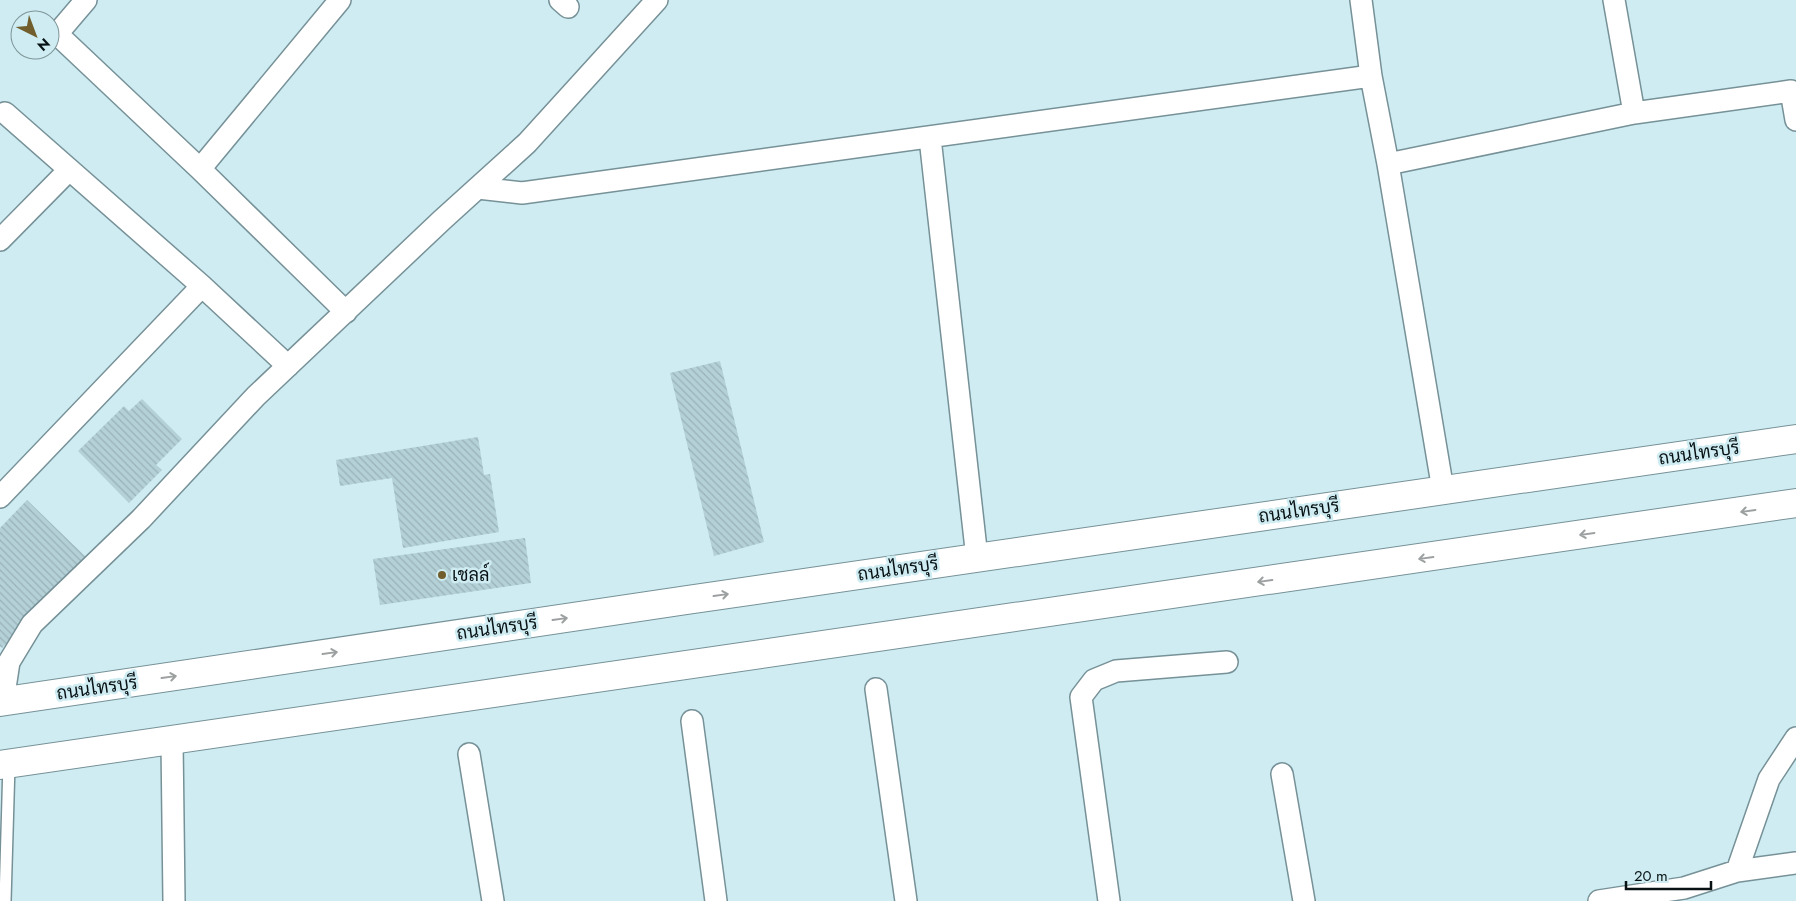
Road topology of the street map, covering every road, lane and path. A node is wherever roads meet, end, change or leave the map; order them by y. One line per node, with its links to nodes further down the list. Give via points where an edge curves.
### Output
1 (86, 0): 12 (street, via 57,34)
2 (340, 0): 12 (street)
3 (657, 0): 14 (street, via 527,143)
4 (1361, 0): 6 (street)
5 (1614, 0): 8 (street)
6 (1372, 76): 10 (street); 11 (street)
7 (5, 113): 13 (street)
8 (1634, 113): 9 (street, via 1791,91); 11 (street)
9 (1796, 120)
10 (930, 138): 14 (street, via 522,193); 23 (street)
11 (1388, 164): 20 (street)
12 (200, 169): 17 (street)
13 (69, 170): 15 (street); 16 (street)
14 (478, 188): 17 (street)
15 (0, 240)
16 (202, 286): 18 (street); 21 (street)
17 (346, 312): 18 (street)
18 (288, 366): 26 (street, via 141,519 32,624 9,662)
19 (1795, 445): 20 (main road, ถนนไทรบุรี)
20 (1443, 490): 23 (main road, ถนนไทรบุรี)
21 (0, 497)
22 (1796, 504): 29 (main road, one-way to 29)
23 (977, 558): 26 (main road, ถนนไทรบุรี, one-way to 23)
24 (1227, 662): 40 (street, via 1116,671 1094,680 1081,697)
25 (876, 689): 39 (street)
26 (2, 702)
27 (692, 721): 38 (street)
28 (1796, 738): 34 (street, via 1769,779)
29 (172, 741): 31 (main road); 36 (street)
30 (469, 754): 37 (street)
31 (4, 764): 35 (lane)
32 (1282, 774): 41 (street)
33 (1796, 863): 34 (street)
34 (1737, 871): 42 (street, via 1684,888)
35 (5, 901)
36 (174, 901)
37 (493, 901)
38 (716, 901)
39 (906, 901)
40 (1109, 901)
41 (1304, 901)
42 (1599, 901)

